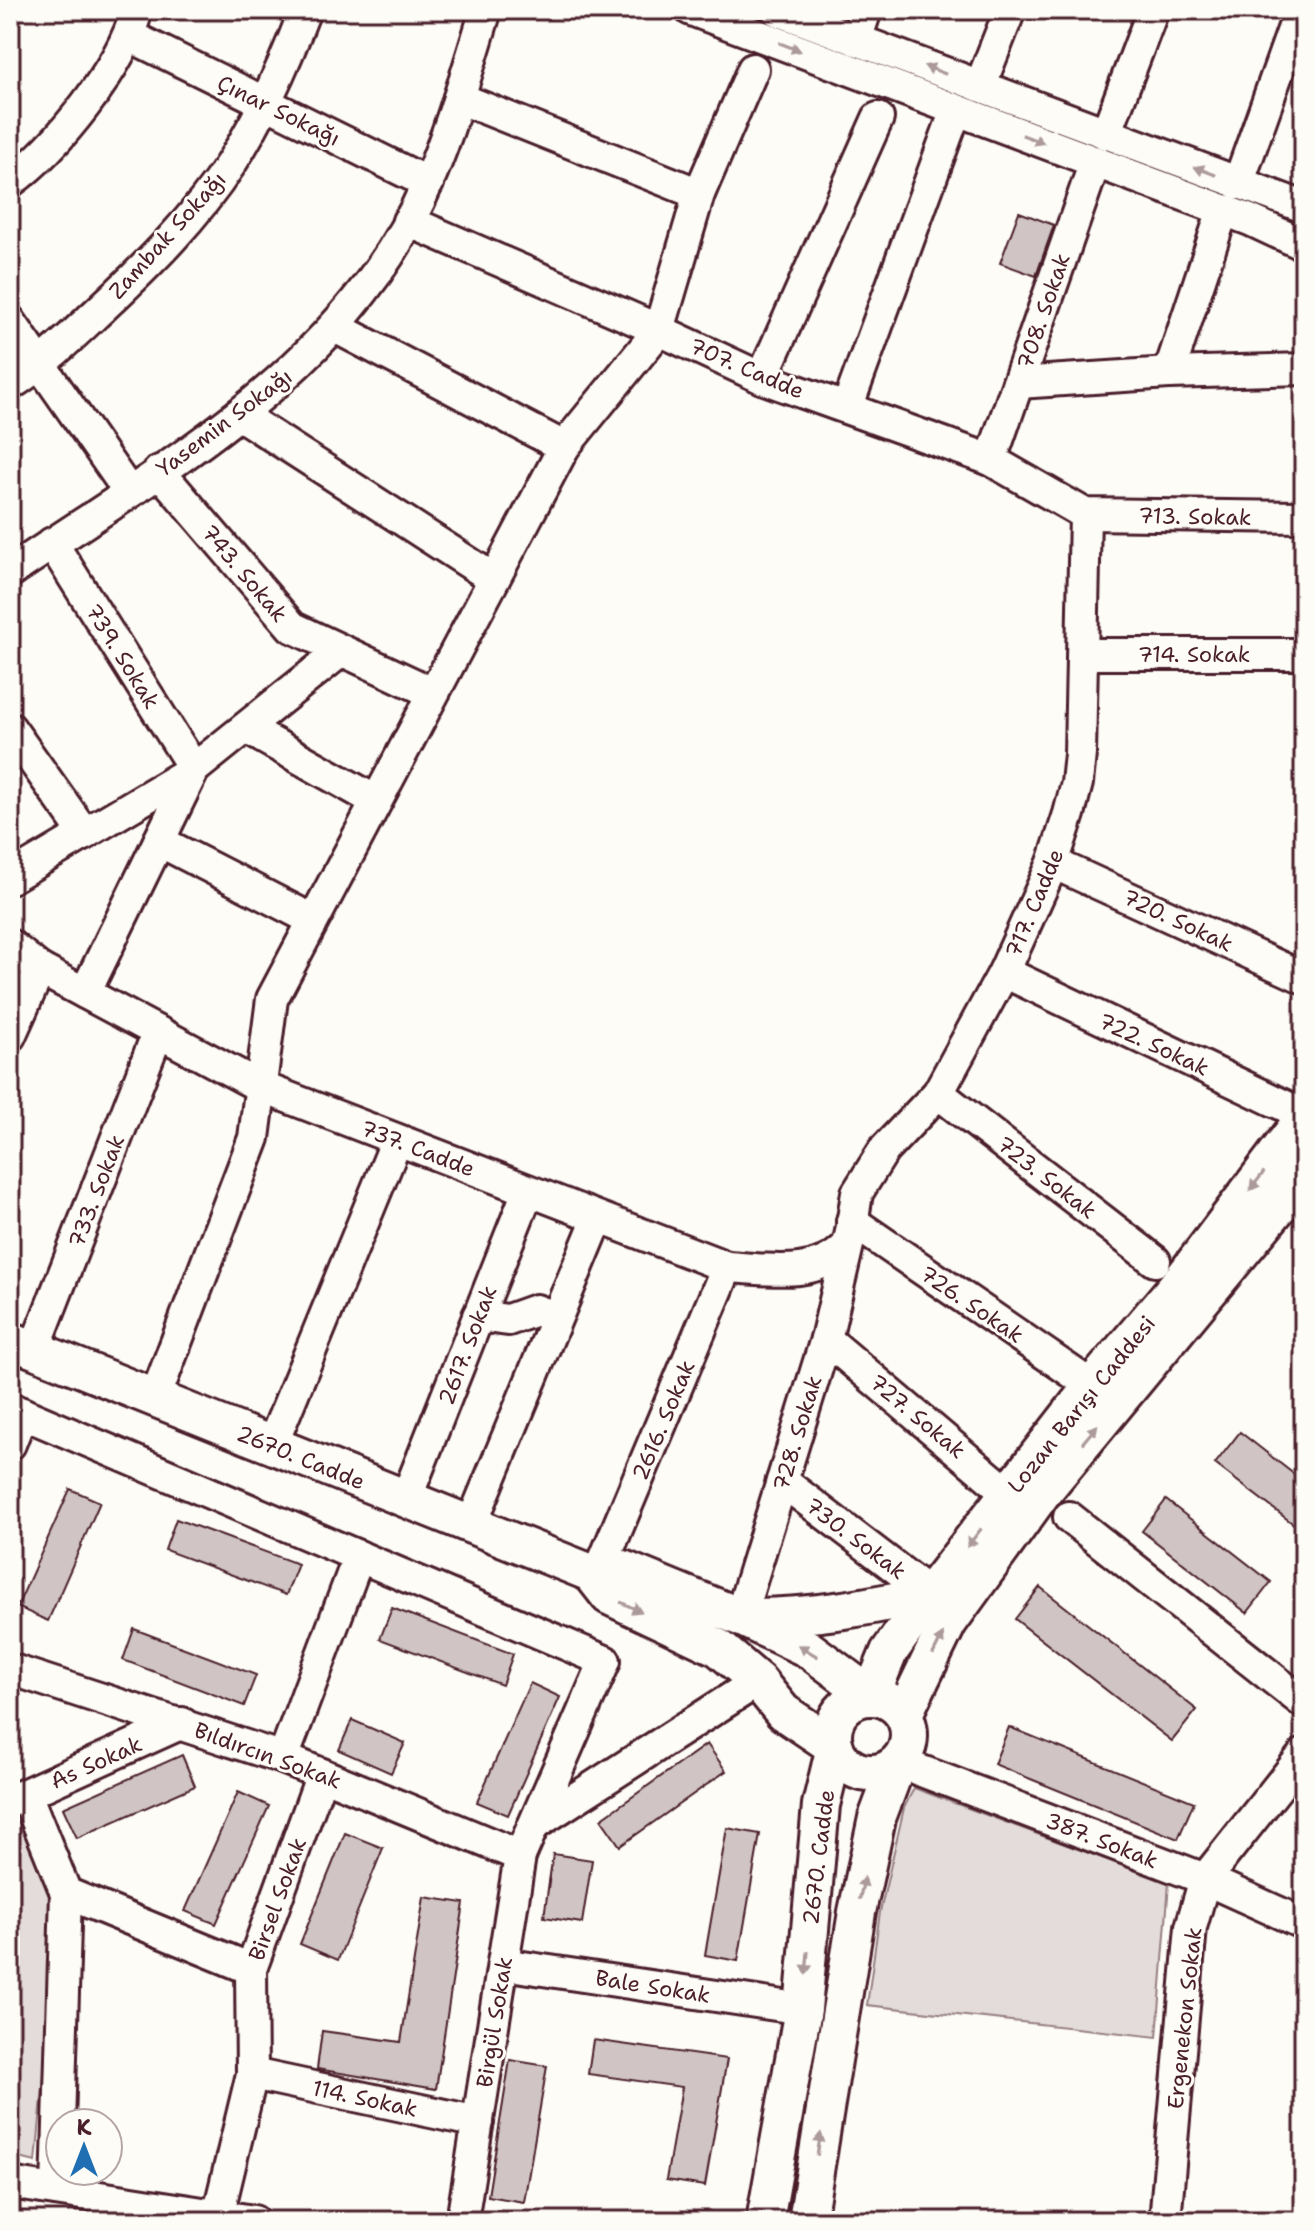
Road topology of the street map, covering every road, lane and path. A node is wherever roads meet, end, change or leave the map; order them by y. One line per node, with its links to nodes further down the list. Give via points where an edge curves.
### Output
1 (305, 10): 14 (street, Zambak Sokağı)
2 (486, 10): 13 (street, Yasemin Sokağı)
3 (691, 10): 15 (street, one-way to 15)
4 (777, 10): 10 (street)
5 (866, 10): 10 (street)
6 (1010, 10): 12 (street)
7 (1153, 10): 17 (street, 708. Sokak)
8 (1300, 10): 20 (street)
9 (133, 23): 14 (street, Çınar Sokağı); 18 (street, via 62,135)
10 (856, 40): 12 (street, one-way to 10)
11 (753, 69): 21 (street)
12 (980, 86): 17 (street)
13 (459, 98): 19 (street, Yasemin Sokağı); 21 (street)
14 (264, 102): 19 (street, Çınar Sokağı); 29 (street, Zambak Sokağı, via 230,165 189,218)
15 (956, 110): 17 (street, one-way to 17); 35 (street)
16 (878, 118): 32 (street)
17 (1100, 148): 20 (street, one-way to 17); 23 (street); 33 (street, 708. Sokak)
18 (10, 182)
19 (428, 183): 24 (street, Yasemin Sokağı)
20 (1238, 184): 22 (street)
21 (699, 194): 28 (street)
22 (1304, 207)
23 (1223, 210): 25 (street); 31 (street)
24 (408, 221): 27 (street, Yasemin Sokağı); 28 (street, 707. Cadde)
25 (1304, 245)
26 (10, 321): 29 (street)
27 (335, 327): 36 (street, Yasemin Sokağı); 37 (street)
28 (659, 330): 32 (street, 707. Cadde); 37 (street)
29 (43, 364): 34 (street, Zambak Sokağı); 40 (street)
30 (1304, 369): 31 (street)
31 (1169, 373): 33 (street)
32 (762, 378): 35 (street, 707. Cadde)
33 (1018, 383): 38 (street, 708. Sokak)
34 (10, 385)
35 (847, 408): 38 (street, 707. Cadde)
36 (240, 415): 39 (street, Yasemin Sokağı); 45 (street)
37 (564, 447): 45 (street)
38 (991, 460): 41 (street, 707. Cadde)
39 (159, 471): 40 (street, Yasemin Sokağı); 46 (street, 743. Sokak, via 282,619)
40 (129, 492): 43 (street, Yasemin Sokağı)
41 (1085, 514): 42 (street, 713. Sokak); 47 (street, 717. Cadde)
42 (1304, 517)
43 (52, 543): 44 (street, Yasemin Sokağı); 52 (street, 739. Sokak)
44 (10, 572)
45 (494, 579): 49 (street)
46 (341, 651): 49 (street, 743. Sokak); 51 (street)
47 (1084, 654): 48 (street, 714. Sokak); 56 (street, 717. Cadde, via 1077,783)
48 (1304, 654)
49 (433, 693): 53 (street)
50 (10, 728): 54 (street)
51 (246, 728): 52 (street); 53 (street)
52 (194, 769): 54 (street); 55 (street)
53 (376, 801): 58 (street)
54 (85, 834): 57 (street)
55 (159, 841): 58 (street); 63 (street)
56 (1053, 863): 61 (street, 717. Cadde); 62 (street, 720. Sokak)
57 (10, 878)
58 (313, 920): 66 (street, via 272,999)
59 (10, 945): 60 (street, 737. Cadde)
60 (40, 969): 63 (street, 737. Cadde); 65 (street)
61 (1004, 972): 67 (street, 717. Cadde); 68 (street, 722. Sokak)
62 (1304, 978)
63 (85, 993): 64 (street, 737. Cadde)
64 (158, 1032): 66 (street, 737. Cadde); 79 (street, 733. Sokak)
65 (10, 1036)
66 (261, 1087): 69 (street, 737. Cadde); 81 (street, via 254,1138)
67 (938, 1093): 73 (street, 717. Cadde, via 866,1176); 74 (street, 723. Sokak)
68 (1304, 1117): 80 (main road, Lozan Barışı Caddesi, one-way to 80, via 1181,1281)
69 (397, 1140): 71 (street, 737. Cadde); 84 (street)
70 (1304, 1176): 98 (main road, Lozan Barışı Caddesi, one-way to 70, via 948,1623 1042,1493)
71 (528, 1191): 72 (street, 737. Cadde); 76 (street, 2617. Sokak)
72 (598, 1218): 75 (street, 737. Cadde); 77 (street)
73 (849, 1234): 75 (street, 737. Cadde, via 835,1258 817,1267); 78 (street, 728. Sokak); 80 (street, 726. Sokak)
74 (1155, 1261)
75 (727, 1267): 91 (street, 2616. Sokak)
76 (478, 1316): 77 (street, via 508,1320 536,1310); 87 (street, 2617. Sokak)
77 (555, 1317): 89 (street)
78 (826, 1339): 85 (street, 728. Sokak); 86 (street, 727. Sokak)
79 (22, 1345): 81 (main road, 2670. Cadde)
80 (1092, 1386): 86 (main road, Lozan Barışı Caddesi)
81 (155, 1398): 84 (main road, 2670. Cadde)
82 (16, 1411): 83 (street); 90 (street)
83 (10, 1444)
84 (272, 1445): 87 (main road, 2670. Cadde)
85 (782, 1481): 92 (street, 730. Sokak); 93 (street, 728. Sokak)
86 (1009, 1494): 92 (main road, Lozan Barışı Caddesi, one-way to 92)
87 (406, 1499): 89 (main road, 2670. Cadde)
88 (1069, 1517): 97 (street)
89 (471, 1525): 91 (main road, 2670. Cadde)
90 (359, 1556): 102 (street); 106 (street, Birgül Sokak, via 605,1661)
91 (595, 1572): 93 (main road, 2670. Cadde, via 623,1569); 95 (main road, 2670. Cadde, one-way to 95, via 609,1596 719,1648)
92 (930, 1594): 93 (main road, via 845,1612); 96 (main road, Lozan Barışı Caddesi, via 889,1652)
93 (740, 1617): 96 (main road, 2670. Cadde, one-way to 93, via 808,1649)
94 (10, 1669): 99 (street, Bıldırcın Sokak)
95 (758, 1681): 100 (main road, 2670. Cadde, via 783,1712); 106 (street)
96 (871, 1696): 98 (main road, via 884,1698); 100 (main road, via 859,1698 840,1713 834,1723)
97 (1304, 1703)
98 (904, 1714): 103 (main road, via 910,1735)
99 (182, 1723): 102 (street, Bıldırcın Sokak); 105 (street, As Sokak)
100 (835, 1747): 103 (main road, via 850,1767 861,1772 885,1771); 113 (main road, 2670. Cadde, one-way to 113, via 821,1805)
101 (1304, 1754): 108 (street, Ergenekon Sokak)
102 (283, 1758): 104 (street, Bıldırcın Sokak)
103 (898, 1762): 108 (street, 387. Sokak); 122 (main road, 2670. Cadde, one-way to 103, via 857,1912 877,1818)
104 (322, 1774): 107 (street, Bıldırcın Sokak); 112 (street, Birsel Sokak)
105 (18, 1797): 109 (street)
106 (534, 1825): 107 (street, Birgül Sokak)
107 (520, 1856): 111 (street, Birgül Sokak)
108 (1205, 1879): 110 (street, 387. Sokak); 123 (street, Ergenekon Sokak, via 1191,1927)
109 (66, 1893): 112 (street); 117 (street)
110 (1304, 1924)
111 (503, 1964): 113 (street, Bale Sokak); 115 (street, Birgül Sokak)
112 (251, 1969): 114 (street, Birsel Sokak)
113 (803, 2009): 121 (main road, 2670. Cadde)
114 (252, 2074): 115 (street, 114. Sokak); 118 (street, Birsel Sokak)
115 (478, 2122): 120 (street, Birgül Sokak)
116 (10, 2183): 117 (street)
117 (57, 2190): 118 (street)
118 (218, 2215): 119 (street)
119 (254, 2221)
120 (462, 2221)
121 (765, 2221)
122 (807, 2221)
123 (1165, 2221)

